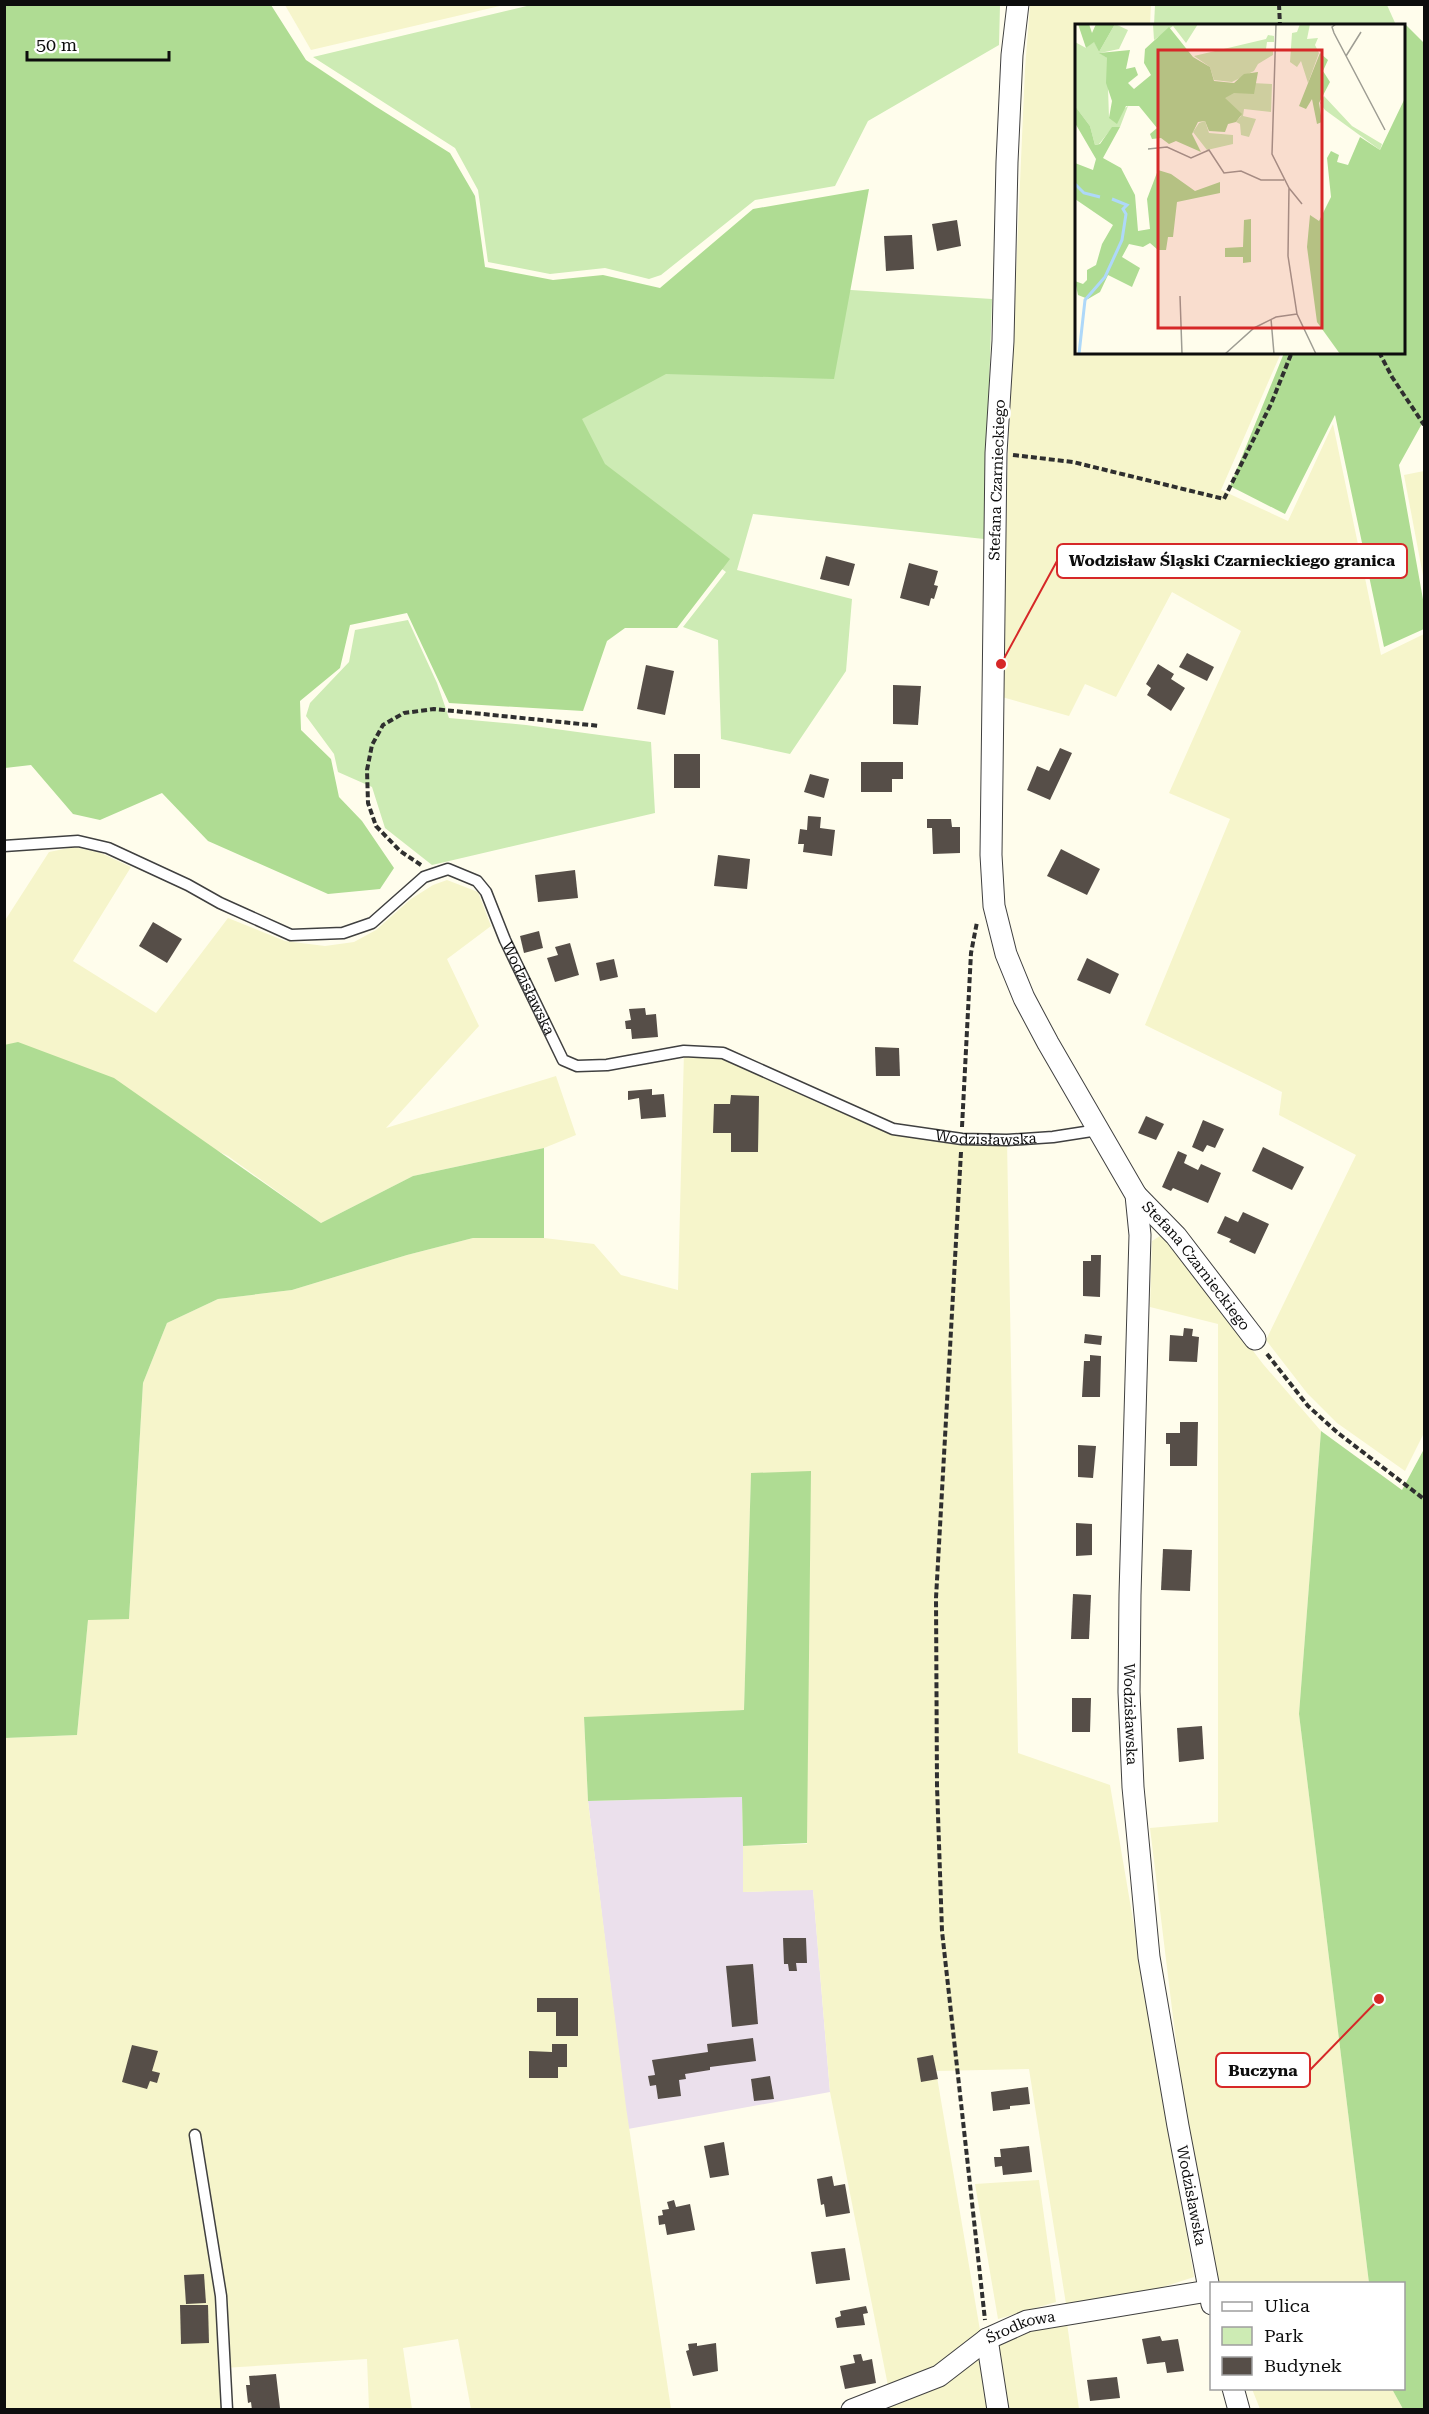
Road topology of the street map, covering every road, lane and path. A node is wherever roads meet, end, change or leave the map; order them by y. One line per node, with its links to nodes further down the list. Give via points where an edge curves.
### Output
1 (1018, 4): 7 (street, Stefana Czarnieckiego, via 1012,55 1005,306)
2 (1279, 4): 3 (path)
3 (1280, 24)
4 (1291, 354): 7 (path, via 1224,499 1073,462)
5 (1380, 354): 6 (path)
6 (1425, 425)
7 (996, 453): 11 (street, Stefana Czarnieckiego)
8 (600, 726): 10 (path, via 434,709 404,713 383,725 370,753 368,803 376,826 400,851)
9 (4, 846): 10 (lane, via 78,841 108,848 291,935 344,933 372,923 424,877)
10 (434, 874): 14 (lane, Wodzisławska, via 448,869 477,881 486,892 563,1060 577,1066 607,1065 684,1051 723,1053 893,1129)
11 (992, 888): 12 (street, Stefana Czarnieckiego); 14 (path, via 979,912 971,953)
12 (1006, 954): 13 (street, Wodzisławska, via 1024,998)
13 (1098, 1130): 14 (lane, Wodzisławska, via 1053,1137); 15 (street, Wodzisławska)
14 (962, 1139): 20 (path, via 936,1598 937,1786 942,1931)
15 (1136, 1195): 16 (street, Stefana Czarnieckiego, via 1176,1236); 19 (street, Wodzisławska, via 1140,1235 1129,1692 1133,1786 1149,1957)
16 (1255, 1339): 17 (path, via 1308,1406)
17 (1425, 1499)
18 (195, 2134): 22 (lane, via 221,2296)
19 (1210, 2297): 20 (street, Środkowa, via 1027,2321)
20 (987, 2339): 23 (street, Środkowa, via 939,2376); 24 (street)
21 (1234, 2390): 25 (street)
22 (227, 2409)
23 (852, 2409)
24 (998, 2409)
25 (1239, 2409)

